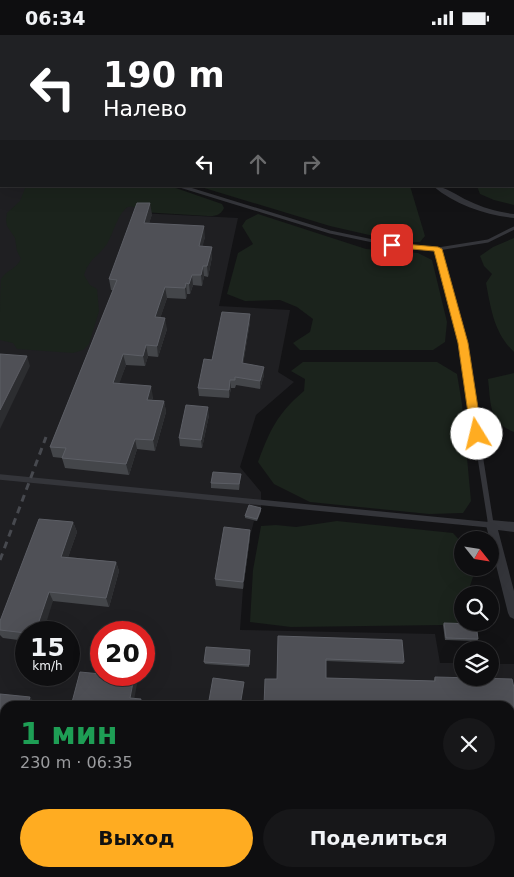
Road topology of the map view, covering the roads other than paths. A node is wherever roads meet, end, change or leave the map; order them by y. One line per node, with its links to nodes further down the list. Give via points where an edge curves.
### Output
1 (183, 187): 5 (lane, via 330,231 392,245)
2 (438, 187): 3 (street, via 499,215)
3 (514, 216)
4 (514, 228): 5 (lane, via 488,241)
5 (438, 249): 7 (lane, via 463,343)
6 (0, 477): 7 (lane)
7 (490, 525): 8 (street); 9 (street)
8 (514, 527)
9 (514, 613)

